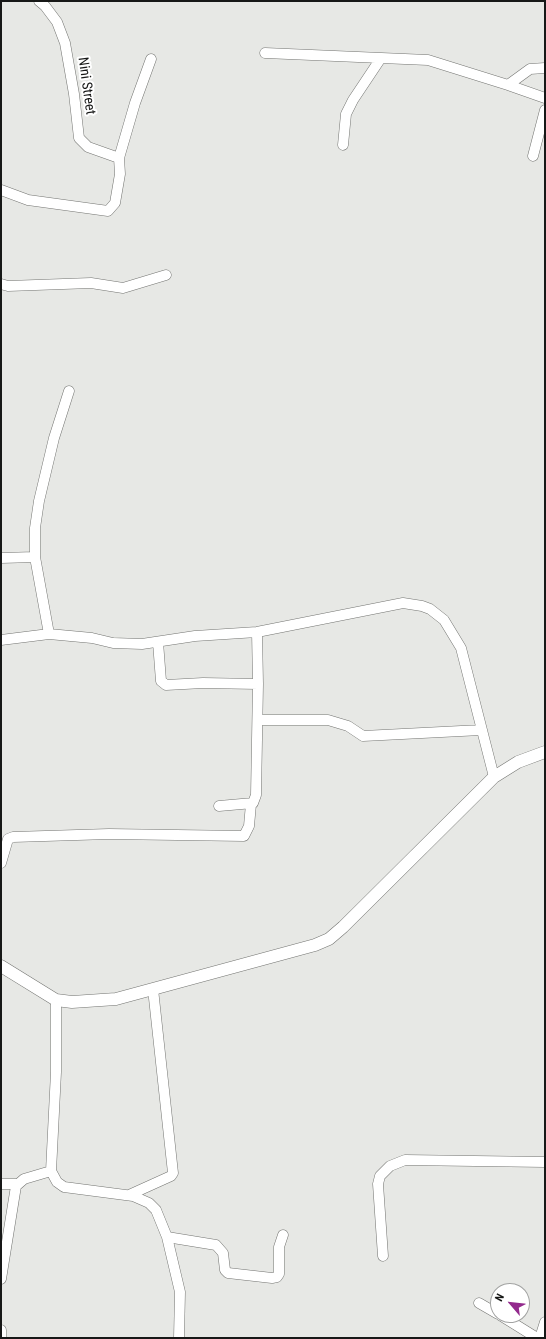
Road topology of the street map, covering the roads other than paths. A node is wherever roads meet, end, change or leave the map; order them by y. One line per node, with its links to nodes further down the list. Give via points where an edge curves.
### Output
1 (39, 1): 11 (street, Nini Street, via 57,22 66,43 79,138 88,147)
2 (266, 53): 4 (street)
3 (151, 58): 11 (street)
4 (381, 58): 6 (street, via 428,60); 9 (street, via 346,114)
5 (545, 68): 6 (street, via 530,69)
6 (508, 85): 7 (street)
7 (545, 98)
8 (545, 110): 10 (street)
9 (343, 145)
10 (533, 156)
11 (118, 158): 12 (street, via 120,174 115,203 108,211 28,200)
12 (1, 190)
13 (166, 275): 14 (street, via 123,288 91,283 8,286)
14 (1, 284)
15 (69, 391): 16 (street, via 60,416 39,501 35,528)
16 (35, 557): 17 (street); 19 (street)
17 (1, 558)
18 (257, 632): 21 (street, via 195,636); 22 (street); 24 (street, via 403,603 430,609 444,620 462,648)
19 (49, 634): 20 (street); 21 (street, via 92,638 113,643)
20 (1, 640)
21 (158, 642): 22 (street, via 161,681 166,685)
22 (258, 684): 23 (street)
23 (258, 720): 24 (street, via 328,720 348,726 363,736); 27 (street, via 257,789 255,801)
24 (481, 730): 26 (street)
25 (545, 752): 26 (street, via 518,762)
26 (494, 777): 31 (street, via 329,939)
27 (251, 804): 28 (street); 29 (street, via 249,826 244,836 116,834 13,837 8,839)
28 (220, 806)
29 (1, 863)
30 (1, 966): 32 (street)
31 (153, 989): 32 (street, via 116,999 72,1002); 37 (street, via 173,1173)
32 (56, 1000): 34 (street, via 56,1072)
33 (545, 1162): 40 (street, via 405,1160 390,1166 380,1176 378,1184)
34 (51, 1171): 36 (street, via 24,1179); 37 (street, via 57,1182 64,1187)
35 (1, 1184): 36 (street)
36 (17, 1184): 41 (street)
37 (129, 1195): 39 (street, via 149,1203 156,1210)
38 (283, 1235): 39 (street, via 279,1247 279,1274 272,1278 228,1273 225,1270 223,1253 216,1245)
39 (167, 1237): 48 (street, via 180,1292)
40 (383, 1256)
41 (1, 1279)
42 (480, 1303): 43 (street)
43 (490, 1309)
44 (545, 1322): 49 (street)
45 (514, 1323): 49 (street)
46 (1, 1330): 47 (street)
47 (1, 1338)
48 (179, 1338)
49 (539, 1338)

